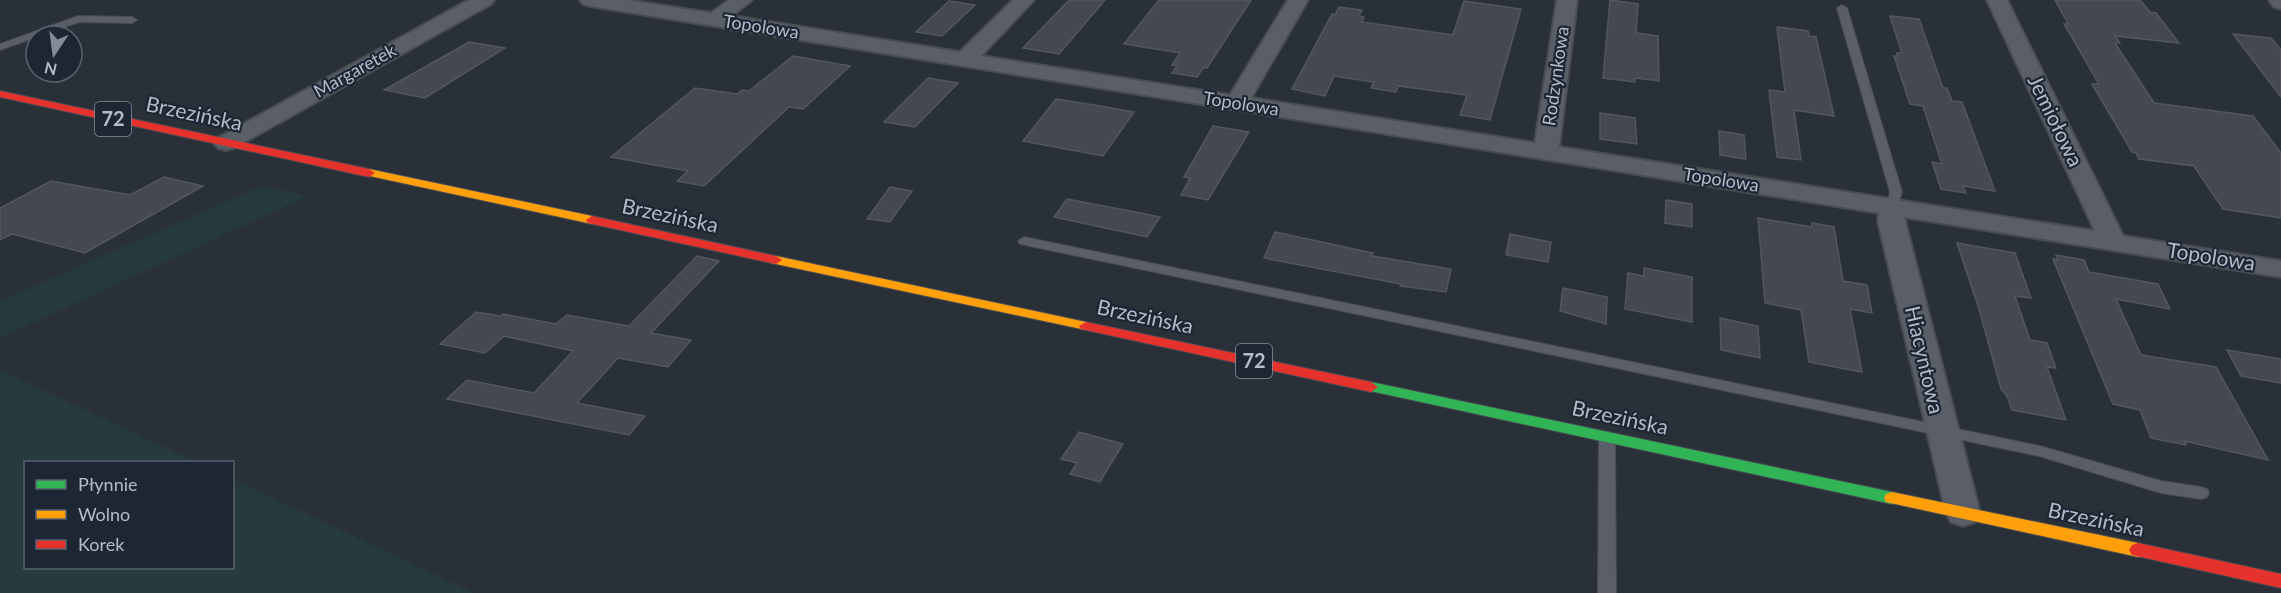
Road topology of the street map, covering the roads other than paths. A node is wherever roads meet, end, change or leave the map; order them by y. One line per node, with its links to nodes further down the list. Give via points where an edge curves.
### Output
1 (483, 0): 15 (street, Margaretek)
2 (590, 0): 10 (street, Topolowa)
3 (742, 0): 10 (street)
4 (1024, 0): 12 (street)
5 (1298, 0): 14 (street)
6 (1567, 0): 16 (street, Rodzynkowa)
7 (1996, 0): 19 (street, Jemiołowa)
8 (1842, 8): 17 (lane, via 1896,192)
9 (132, 20): 11 (lane, via 78,19)
10 (714, 20): 12 (street, Topolowa)
11 (0, 47)
12 (965, 60): 14 (street, Topolowa)
13 (0, 94): 15 (main road, Brzezińska / 72)
14 (1237, 103): 16 (street, Topolowa)
15 (226, 143): 22 (main road, Brzezińska / 72)
16 (1546, 152): 17 (street, Topolowa)
17 (1892, 207): 19 (street, Topolowa); 21 (street, Hiacyntowa, via 1891,221)
18 (1024, 241): 21 (lane)
19 (2113, 242): 20 (street, Topolowa)
20 (2281, 268)
21 (1941, 431): 23 (lane, via 2040,451 2151,484); 24 (street, Hiacyntowa)
22 (1608, 437): 24 (main road, Brzezińska / 72); 26 (lane)
23 (2201, 493)
24 (1963, 513): 25 (main road, Brzezińska / 72)
25 (2281, 581)
26 (1606, 593)

